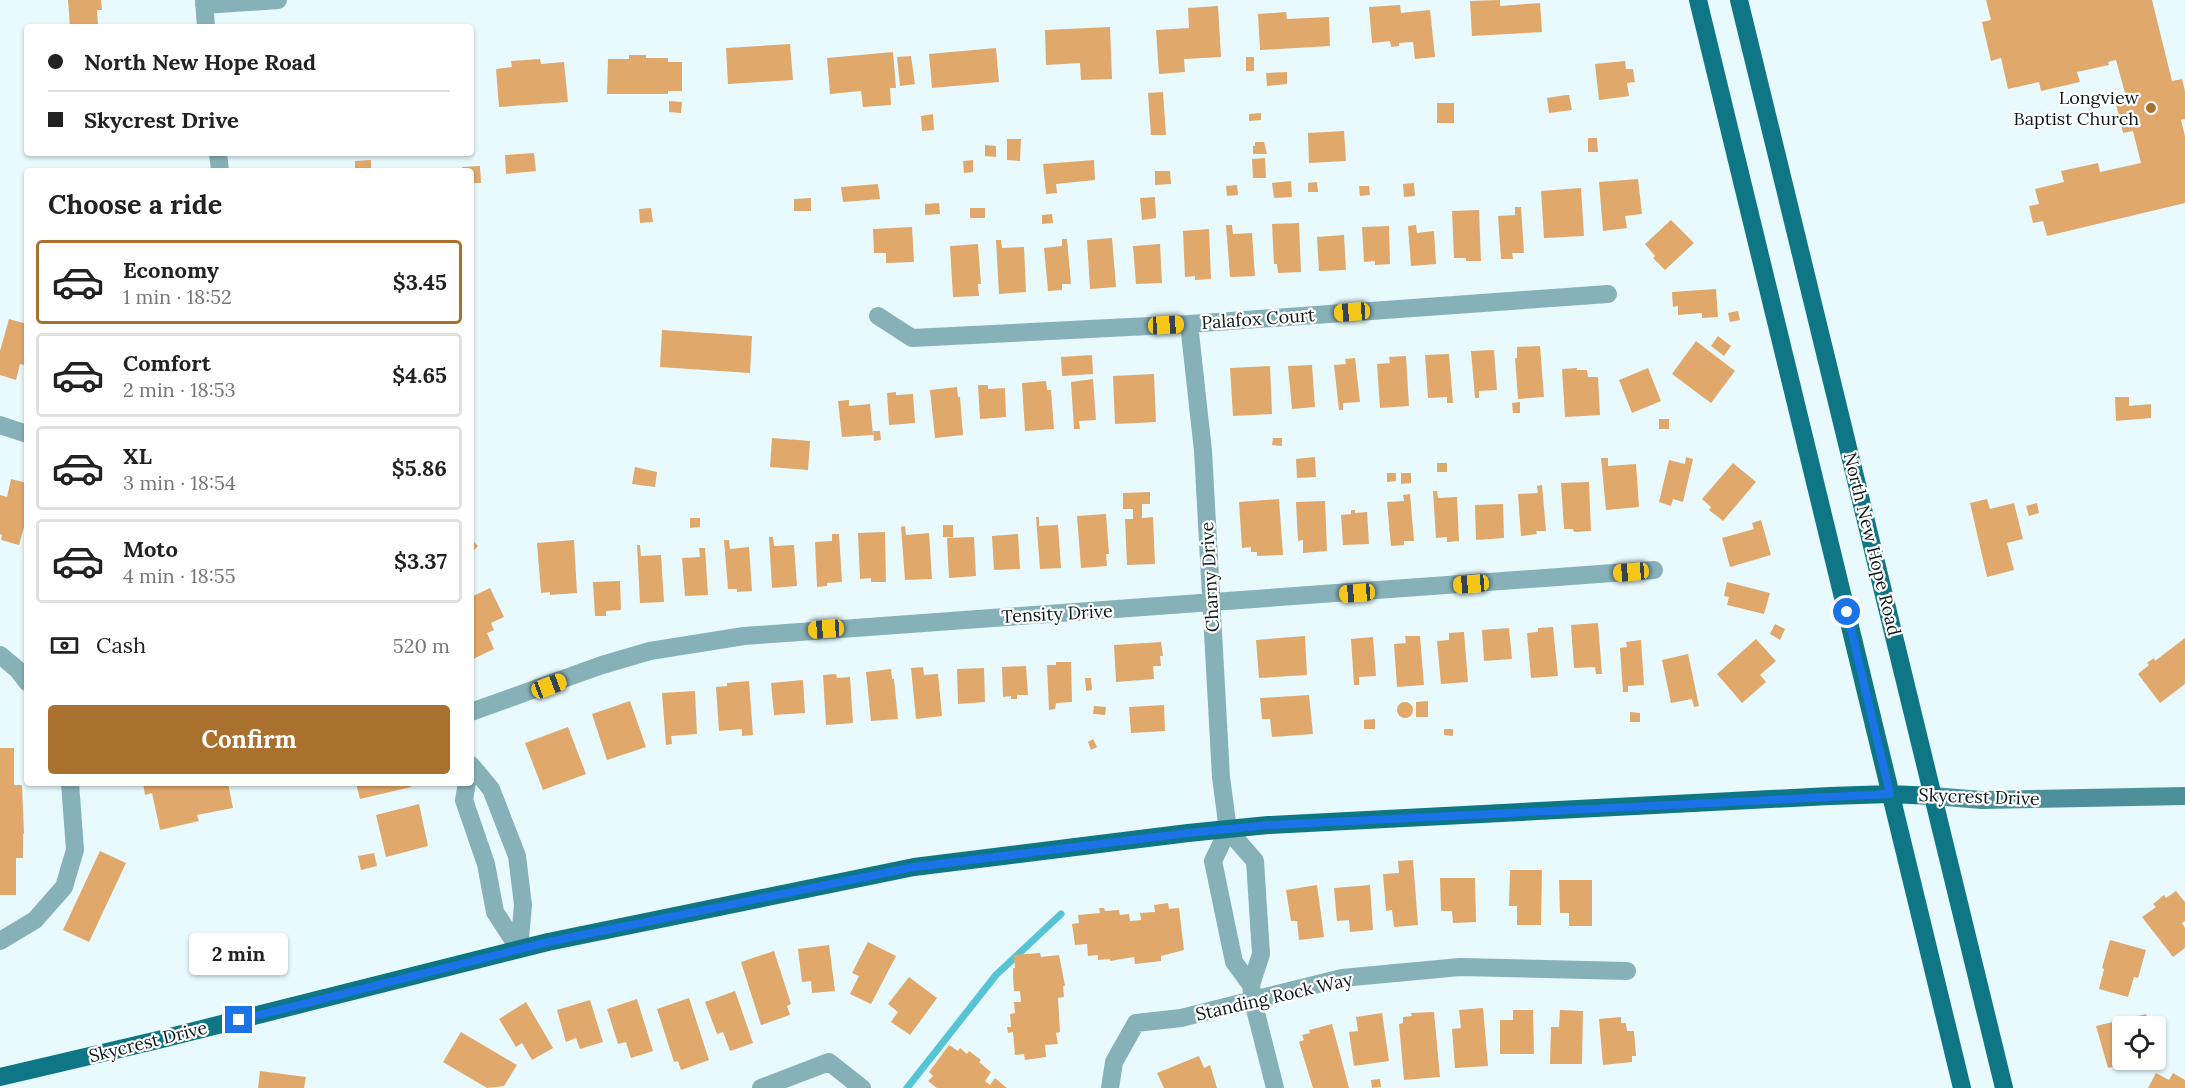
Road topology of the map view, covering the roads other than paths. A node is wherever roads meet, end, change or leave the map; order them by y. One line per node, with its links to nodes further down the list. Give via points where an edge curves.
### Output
1 (278, 0): 4 (street)
2 (1698, 0): 19 (main road)
3 (1739, 0): 20 (main road, North New Hope Road)
4 (204, 3): 5 (street)
5 (206, 24)
6 (1608, 294): 8 (street, Palafox Court)
7 (878, 316): 8 (street, Palafox Court, via 912,338)
8 (1189, 324): 12 (street, Charny Drive, via 1203,451)
9 (0, 425): 10 (street)
10 (24, 433)
11 (1654, 570): 12 (street, Tensity Drive)
12 (1212, 603): 15 (street, Tensity Drive, via 713,640 650,651 602,665); 22 (street, Charny Drive, via 1221,777)
13 (0, 655): 14 (street)
14 (24, 678)
15 (474, 711)
16 (474, 769): 24 (street, via 491,789 516,856 523,905)
17 (70, 786): 23 (street, via 75,850 64,887 35,920)
18 (466, 786): 24 (street, via 464,800 486,864 495,912)
19 (1890, 794): 20 (main road, Skycrest Drive); 22 (main road, Skycrest Drive); 32 (main road)
20 (1933, 796): 21 (street, Skycrest Drive, via 1983,800); 33 (main road, North New Hope Road)
21 (2185, 796)
22 (1228, 830): 24 (main road, Skycrest Drive, via 914,867); 26 (street, via 1213,861 1234,963); 26 (street, via 1255,861 1261,954)
23 (0, 941)
24 (519, 949): 27 (main road, Skycrest Drive)
25 (1627, 971): 26 (street, Standing Rock Way, via 1460,967 1342,978)
26 (1252, 993): 30 (street, Standing Rock Way, via 1181,1018 1136,1023 1114,1062); 31 (street)
27 (0, 1077)
28 (761, 1088): 29 (street, via 829,1062)
29 (862, 1088)
30 (1110, 1088)
31 (1275, 1088)
32 (1962, 1088)
33 (2004, 1088)

